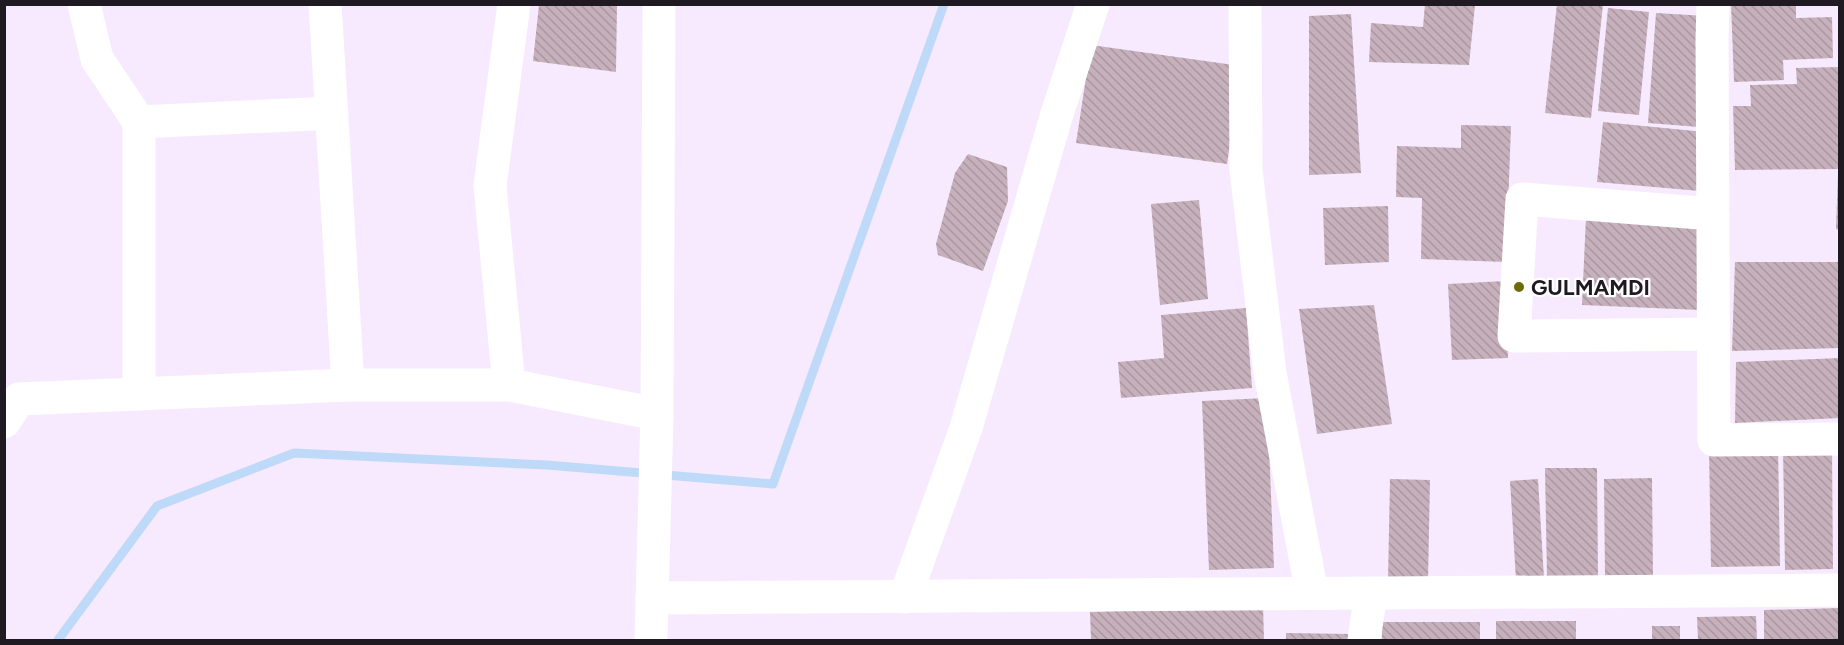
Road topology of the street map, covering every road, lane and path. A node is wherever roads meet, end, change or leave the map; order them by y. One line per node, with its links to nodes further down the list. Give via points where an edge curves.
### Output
1 (84, 4): 9 (street, via 97,59)
2 (325, 4): 8 (street)
3 (514, 4): 13 (street, via 490,186)
4 (659, 4): 16 (street)
5 (1093, 4): 21 (street, via 1056,117 966,428)
6 (1245, 4): 19 (street, via 1246,170 1270,373)
7 (1713, 4): 10 (street)
8 (332, 113): 9 (street); 12 (street)
9 (139, 122): 14 (street)
10 (1713, 214): 11 (street); 11 (street, via 1522,199 1514,336)
11 (1713, 334): 17 (street, via 1714,440)
12 (348, 385): 13 (street); 14 (street)
13 (509, 385): 16 (street)
14 (138, 394): 15 (street, via 19,399)
15 (4, 422)
16 (657, 429): 22 (street)
17 (1839, 439)
18 (1839, 590): 20 (street)
19 (1312, 593): 20 (street); 21 (street)
20 (1371, 593): 24 (street)
21 (905, 597): 22 (street)
22 (652, 598): 23 (street)
23 (651, 640)
24 (1364, 640)

